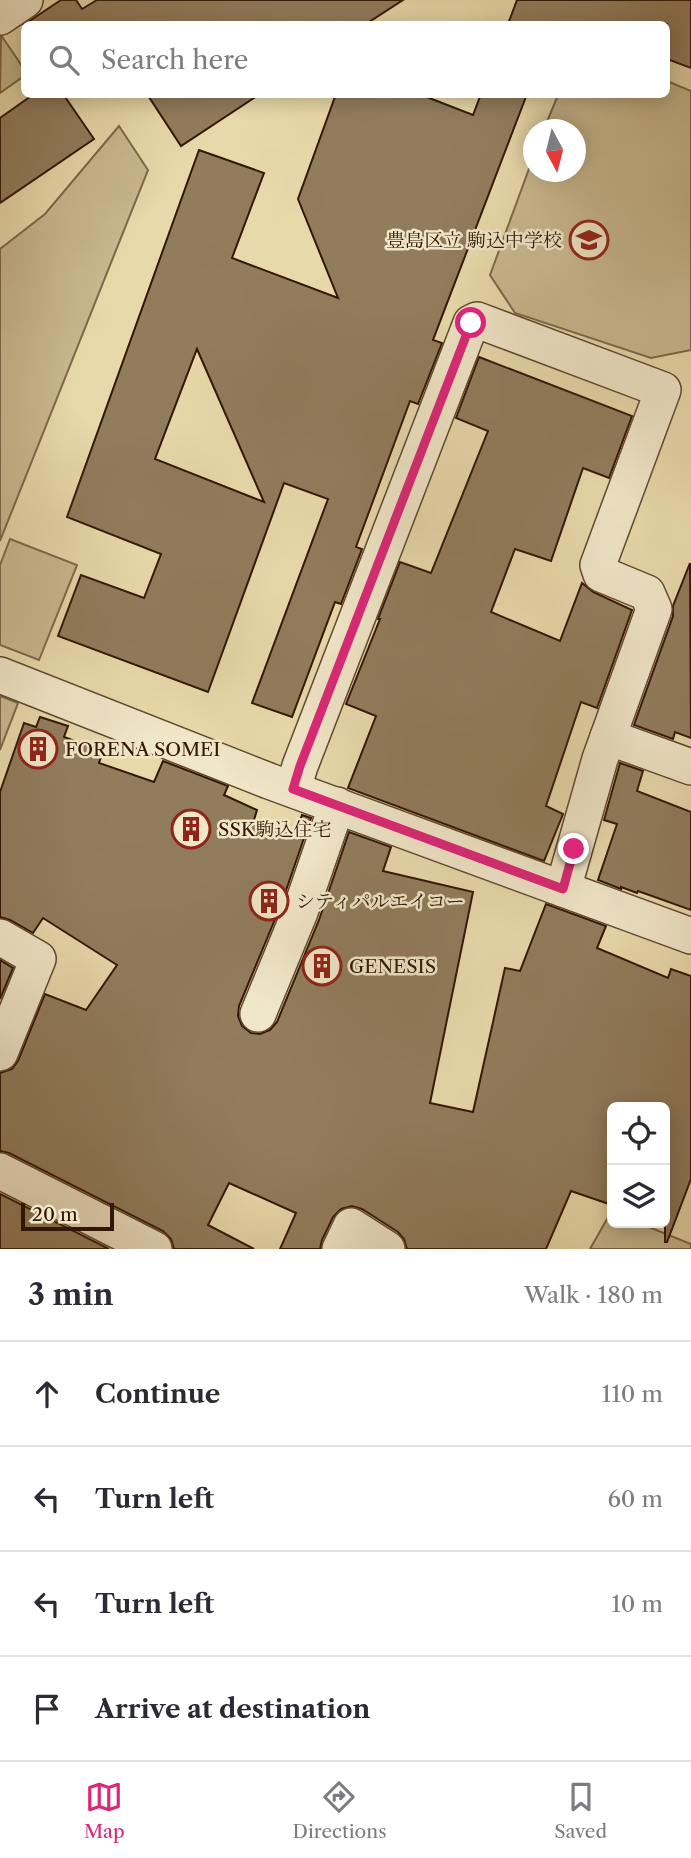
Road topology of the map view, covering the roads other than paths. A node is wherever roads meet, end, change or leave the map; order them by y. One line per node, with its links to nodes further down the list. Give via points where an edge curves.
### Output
1 (25, 0): 2 (street)
2 (0, 17)
3 (0, 675): 6 (street)
4 (608, 737): 5 (street); 6 (street, via 654,610 647,593 601,573 598,565 663,390 477,320 471,323); 8 (street)
5 (691, 767)
6 (293, 789): 7 (street)
7 (337, 805): 8 (street); 11 (street)
8 (563, 889): 10 (street)
9 (0, 936): 12 (street, via 38,959)
10 (691, 936)
11 (258, 1014)
12 (0, 1054)
13 (0, 1171): 14 (street)
14 (154, 1249)
15 (340, 1249): 16 (street, via 351,1226)
16 (387, 1249)

